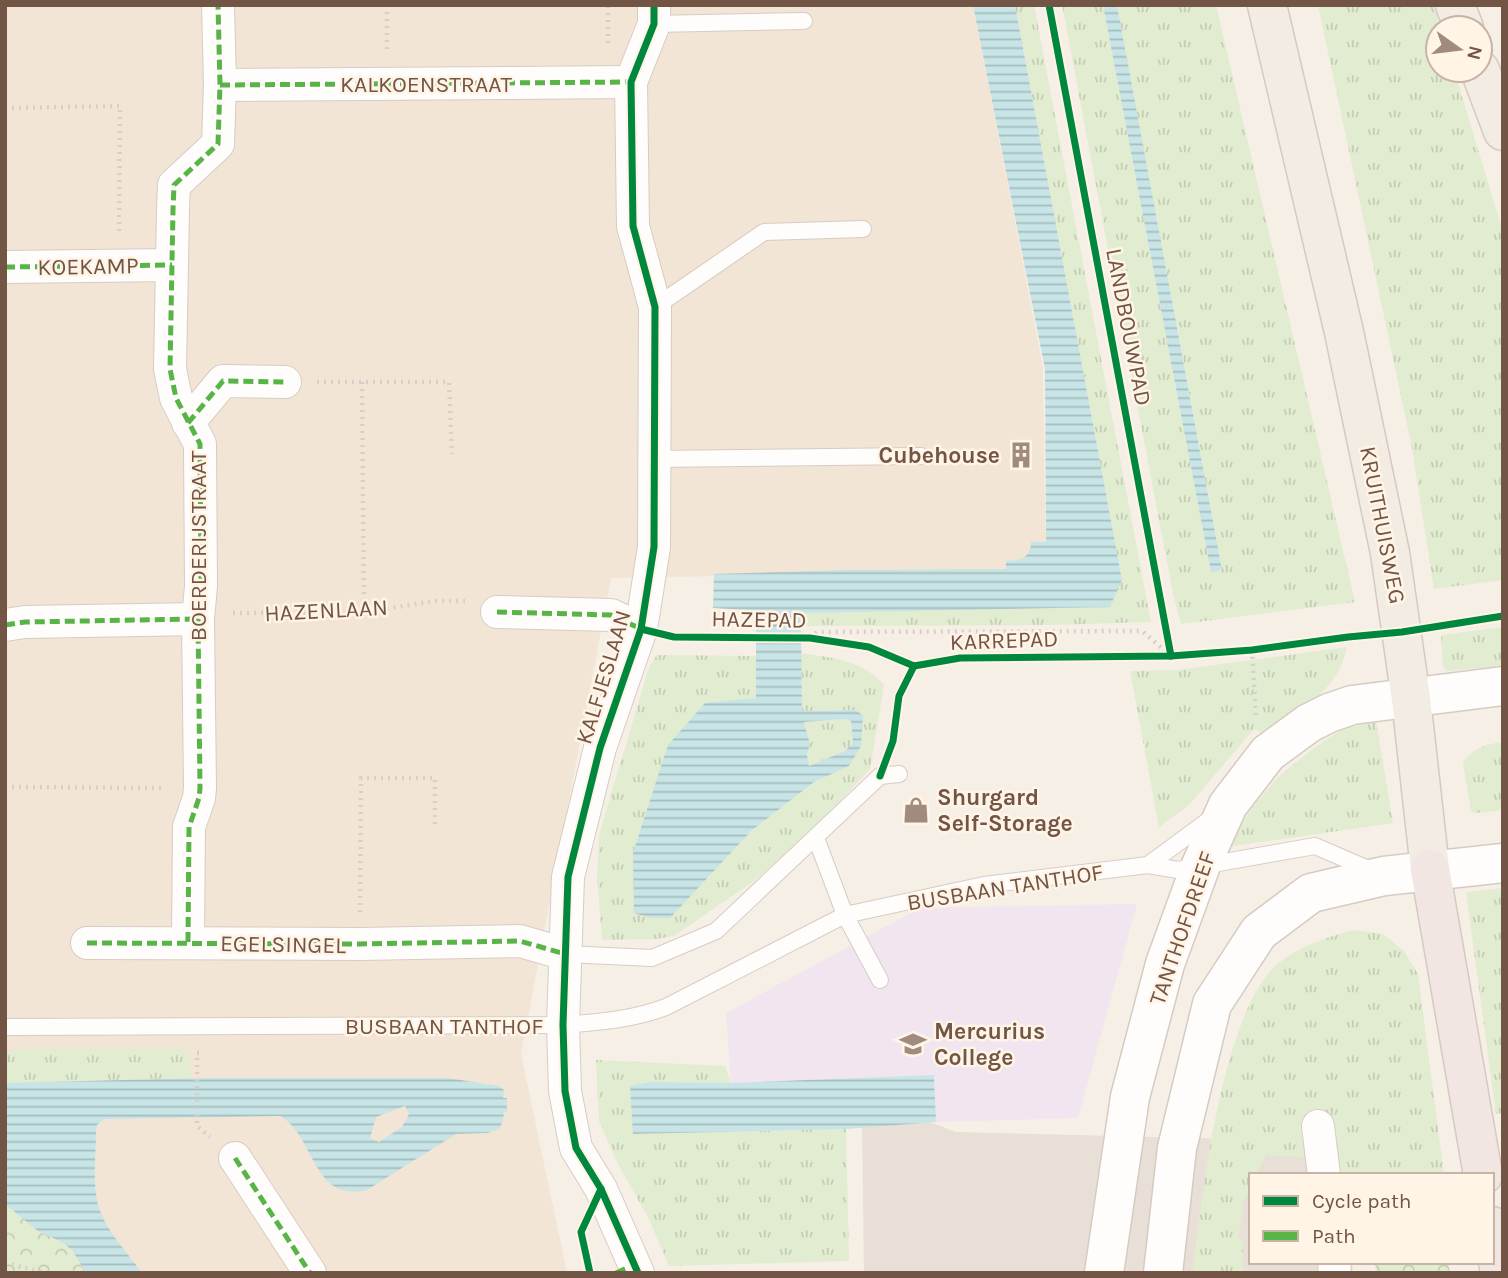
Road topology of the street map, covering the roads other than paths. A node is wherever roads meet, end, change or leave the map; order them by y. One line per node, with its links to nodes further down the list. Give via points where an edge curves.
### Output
1 (218, 5): 7 (street, BOERDERIJSTRAAT)
2 (1267, 5): 22 (main road, KRUITHUISWEG, via 1388,540)
3 (654, 15): 4 (lane); 5 (street, KALFJESLAAN)
4 (804, 21)
5 (631, 82): 7 (street, KALKOENSTRAAT); 12 (street, KALFJESLAAN, via 633,226)
6 (1485, 84): 8 (main road)
7 (220, 85): 10 (street, BOERDERIJSTRAAT, via 218,144 174,186)
8 (1503, 131)
9 (863, 229): 12 (lane, via 764,232)
10 (172, 265): 11 (street, KOEKAMP); 14 (street, BOERDERIJSTRAAT, via 170,369)
11 (5, 267)
12 (655, 307): 16 (street, KALFJESLAAN)
13 (285, 382): 14 (street, via 223,382)
14 (188, 423): 18 (street, BOERDERIJSTRAAT, via 200,444)
15 (921, 456): 16 (lane)
16 (654, 459): 20 (street, KALFJESLAAN, via 654,547)
17 (497, 612): 20 (street, via 611,615)
18 (198, 619): 19 (street); 32 (street, BOERDERIJSTRAAT, via 200,788 189,827)
19 (5, 625)
20 (641, 629): 34 (street, KALFJESLAAN, via 600,748 568,877)
21 (1503, 686): 22 (street, TANTHOFDREEF)
22 (1411, 699): 24 (street, TANTHOFDREEF, via 1352,705 1309,723 1268,753); 29 (main road, KRUITHUISWEG)
23 (899, 774): 25 (lane, via 880,776)
24 (1228, 805): 27 (lane, BUSBAAN TANTHOF); 28 (street, TANTHOFDREEF)
25 (817, 838): 31 (lane); 34 (lane, via 716,931 652,958)
26 (1503, 863): 29 (street)
27 (1148, 865): 28 (lane, BUSBAAN TANTHOF, via 1178,870); 31 (lane, BUSBAAN TANTHOF, via 984,885)
28 (1201, 865): 30 (lane, BUSBAAN TANTHOF, via 1315,846); 45 (street, TANTHOFDREEF, via 1165,964 1130,1097)
29 (1430, 869): 30 (street); 41 (highway, KRUITHUISWEG)
30 (1384, 876): 46 (street, via 1311,893 1300,901 1259,932 1212,1004 1177,1149)
31 (845, 915): 35 (lane); 36 (lane, BUSBAAN TANTHOF, via 666,1007 640,1017)
32 (188, 942): 33 (street, EGELSINGEL); 34 (street, EGELSINGEL, via 520,941)
33 (86, 943)
34 (565, 954): 36 (street, KALFJESLAAN)
35 (880, 980)
36 (563, 1026): 37 (lane, BUSBAAN TANTHOF); 43 (street, KALFJESLAAN, via 565,1091 576,1148 601,1189)
37 (5, 1027)
38 (1318, 1126): 40 (street)
39 (235, 1158): 44 (street)
40 (1324, 1173)
41 (1483, 1173)
42 (1494, 1238): 47 (highway)
43 (630, 1270)
44 (310, 1273)
45 (1104, 1273)
46 (1163, 1273)
47 (1500, 1273)

